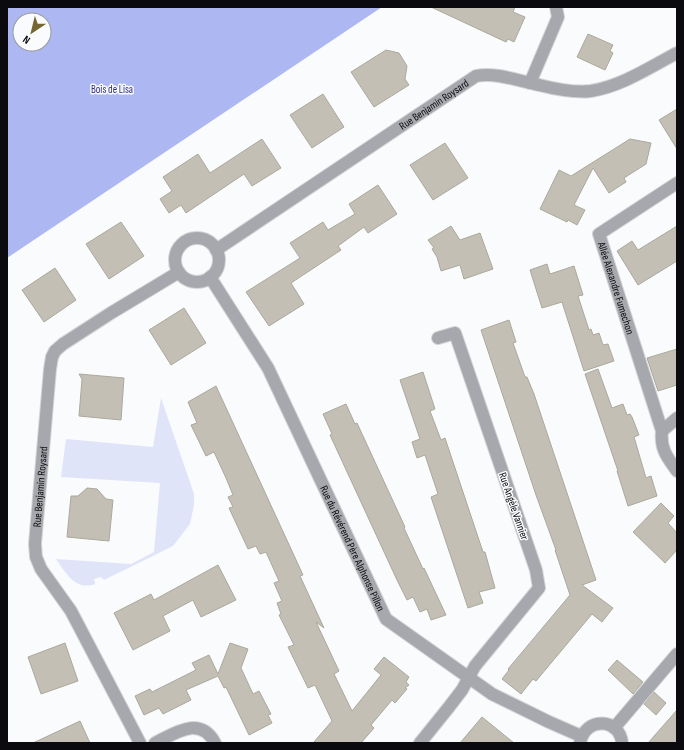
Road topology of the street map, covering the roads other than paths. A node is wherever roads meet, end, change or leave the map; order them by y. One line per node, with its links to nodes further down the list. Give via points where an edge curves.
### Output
1 (556, 7): 3 (street, via 558,17)
2 (677, 53): 3 (street, Rue Benjamin Roysard, via 621,83 589,91 561,90)
3 (530, 83): 5 (street, Rue Benjamin Roysard, via 483,74 476,76)
4 (677, 184): 10 (street, Allée Alexandre Fumechon, via 599,234)
5 (216, 250): 6 (street, via 207,240 193,238 186,241 181,245 175,258); 7 (street, via 218,264)
6 (179, 272): 7 (street, via 190,280 204,280); 16 (street, Rue Benjamin Roysard, via 55,351 50,369 36,528 36,557 41,569 71,611)
7 (210, 277): 13 (street, Rue du Révérend Père Alphonse Pillon, via 268,368 386,619)
8 (438, 338): 13 (street, Rue Angèle Vannier, via 455,333 536,570 539,588)
9 (677, 418): 10 (street)
10 (662, 431): 11 (street, Allée Alexandre Fumechon, via 664,452)
11 (677, 471)
12 (677, 654): 14 (street)
13 (468, 678): 15 (street, Rue du Révérend Père Alphonse Pillon, via 492,694); 19 (street, via 462,690)
14 (614, 728): 15 (street, via 602,723 590,726); 20 (street)
15 (580, 740)
16 (140, 743)
17 (155, 743): 18 (street, via 193,727 207,733)
18 (215, 743)
19 (420, 743)
20 (622, 743)

